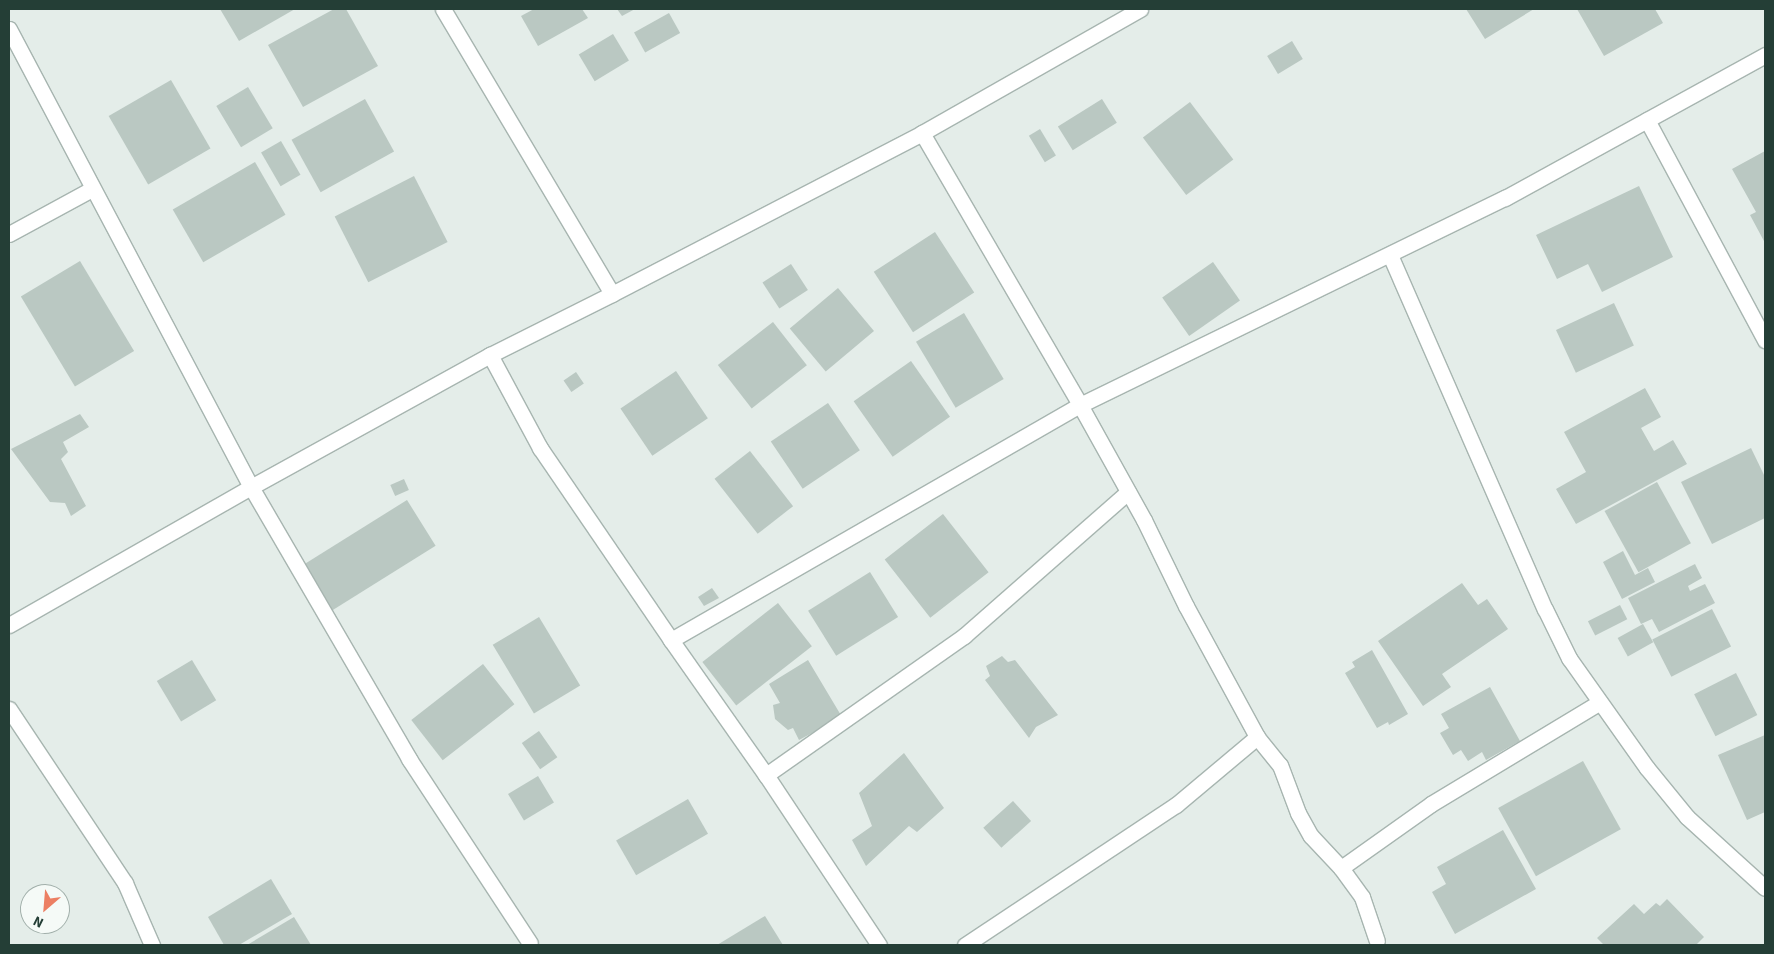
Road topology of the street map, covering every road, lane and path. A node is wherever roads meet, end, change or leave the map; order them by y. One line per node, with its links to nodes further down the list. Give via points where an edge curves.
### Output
1 (443, 9): 10 (street)
2 (1140, 9): 6 (street)
3 (9, 29): 7 (street)
4 (1765, 55): 5 (street)
5 (1647, 120): 9 (street, via 1505,198); 11 (street)
6 (922, 133): 10 (street); 13 (street)
7 (92, 189): 8 (street); 14 (street)
8 (9, 234)
9 (1390, 255): 13 (street); 18 (street, via 1545,609 1569,658)
10 (612, 294): 12 (street)
11 (1765, 340)
12 (490, 355): 14 (street); 17 (street, via 540,448)
13 (1080, 405): 15 (street); 17 (street)
14 (251, 487): 16 (street); 25 (street, via 409,759)
15 (1128, 492): 20 (street); 21 (street, via 964,636)
16 (9, 625)
17 (670, 640): 21 (street)
18 (1600, 702): 22 (street, via 1431,804); 23 (street, via 1687,817)
19 (9, 708): 26 (street, via 125,882)
20 (1256, 737): 22 (street, via 1280,766 1298,813 1311,836); 28 (street, via 1176,805)
21 (766, 775): 27 (street)
22 (1340, 868): 24 (street, via 1362,897)
23 (1765, 888)
24 (1377, 941)
25 (530, 943)
26 (152, 945)
27 (879, 945)
28 (965, 945)

